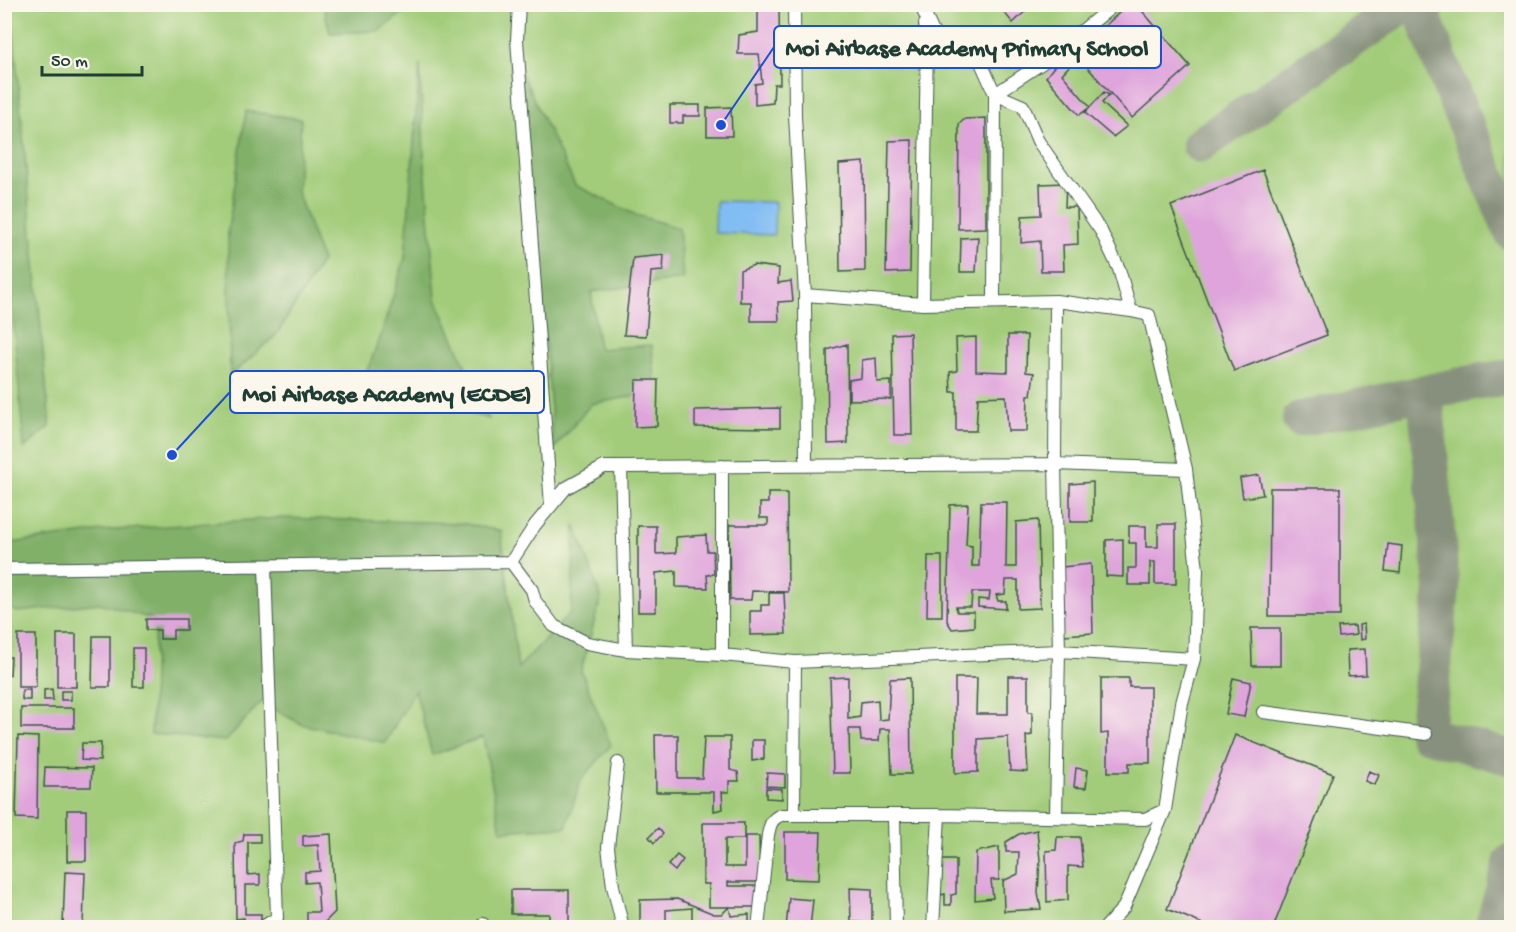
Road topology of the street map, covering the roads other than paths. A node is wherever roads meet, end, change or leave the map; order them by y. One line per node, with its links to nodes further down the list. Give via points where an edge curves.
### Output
1 (519, 4): 16 (street, via 517,40)
2 (794, 4): 6 (street, via 795,116)
3 (1115, 4): 5 (street, via 1045,61)
4 (921, 5): 5 (street, via 939,45 974,47); 9 (street, via 927,39)
5 (995, 94): 8 (street); 10 (street, via 1023,106 1038,141 1101,231 1119,269)
6 (805, 295): 9 (street); 14 (street)
7 (1056, 301): 8 (street); 10 (street); 11 (street)
8 (994, 302): 9 (street)
9 (923, 304)
10 (1131, 311): 15 (street, via 1149,315)
11 (1055, 464): 14 (street); 15 (street); 21 (street)
12 (621, 466): 13 (street); 16 (street, via 604,466 566,488); 20 (street)
13 (722, 466): 14 (street); 22 (street)
14 (806, 466)
15 (1186, 469): 23 (street, via 1197,570)
16 (551, 506): 17 (street)
17 (511, 562): 18 (street); 20 (street, via 554,626 587,643)
18 (265, 566): 19 (street); 33 (street, via 277,918)
19 (4, 569)
20 (626, 650): 22 (street)
21 (1059, 651): 23 (street); 24 (street); 32 (street)
22 (722, 655): 24 (street)
23 (1194, 659): 28 (street, via 1182,702)
24 (795, 662): 29 (street)
25 (1263, 712): 26 (street)
26 (1426, 734)
27 (618, 763): 34 (street, via 608,847)
28 (1165, 810): 32 (street, via 1145,819); 38 (street, via 1124,907)
29 (794, 814): 30 (street); 35 (street, via 774,817 770,825)
30 (894, 815): 31 (street); 36 (street)
31 (939, 815): 32 (street); 37 (street)
32 (1056, 817)
33 (261, 927)
34 (623, 927)
35 (758, 927)
36 (896, 927)
37 (933, 927)
38 (1105, 927)

